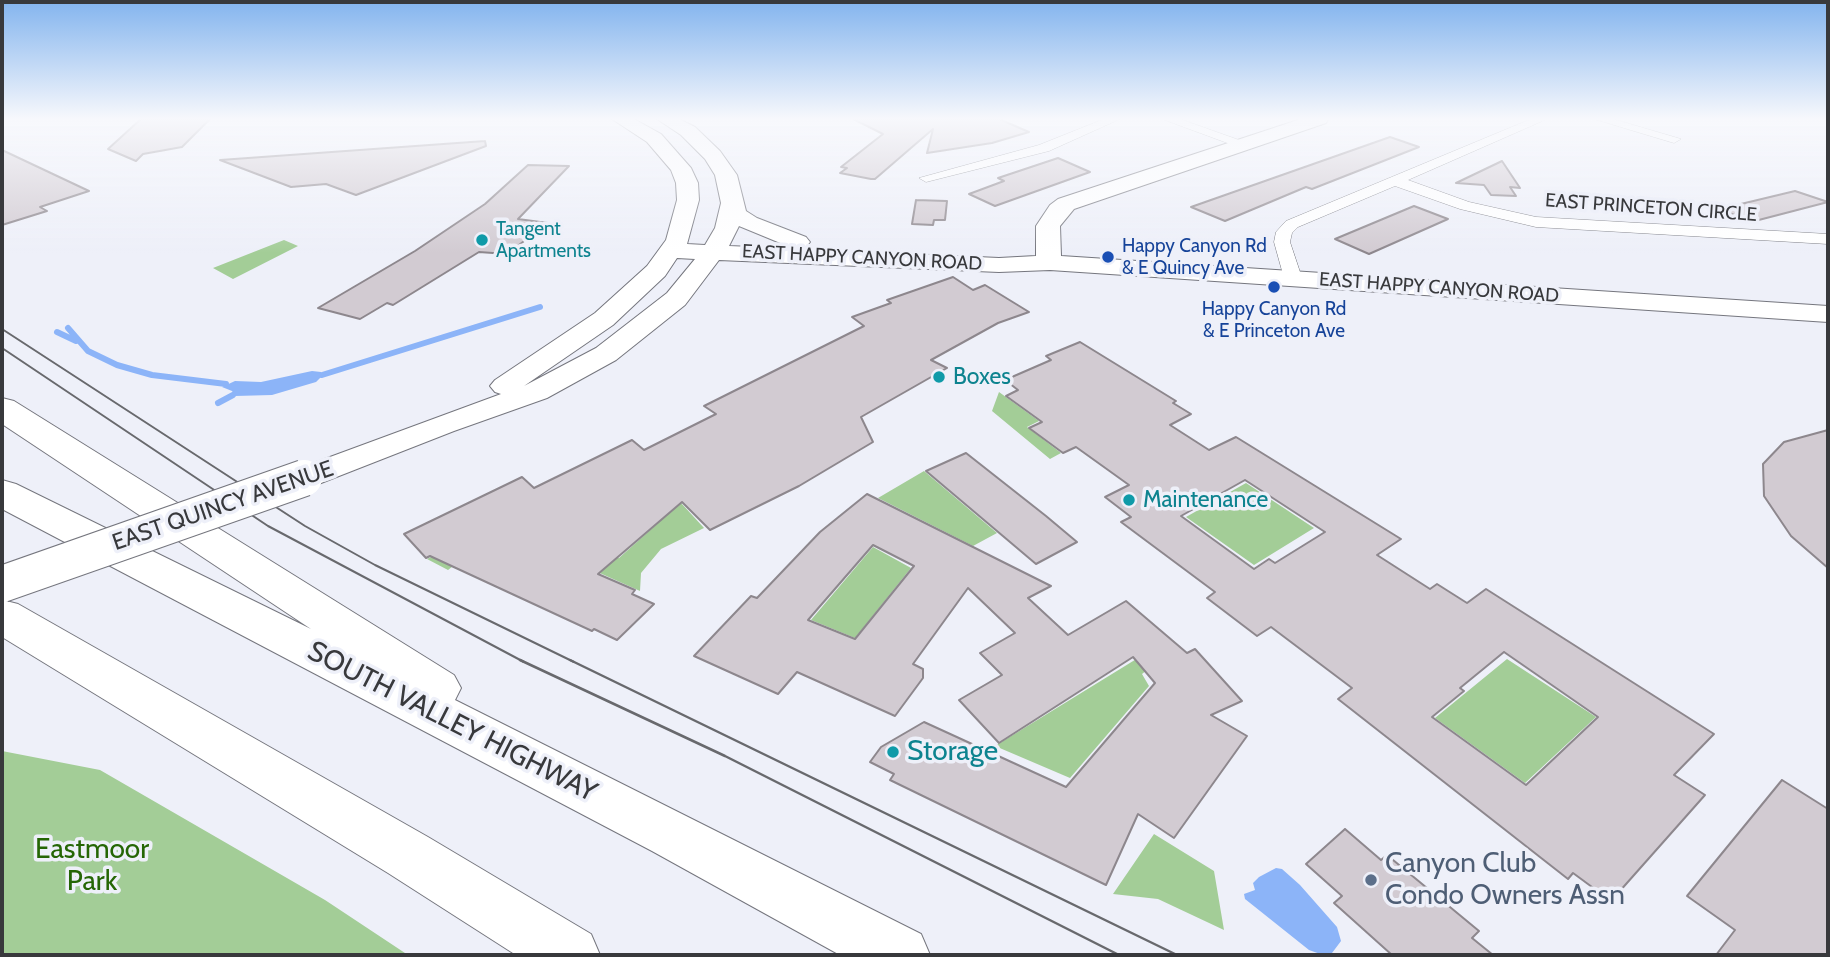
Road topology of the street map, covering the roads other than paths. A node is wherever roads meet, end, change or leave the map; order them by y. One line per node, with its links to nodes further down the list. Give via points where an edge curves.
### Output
1 (677, 164): 10 (main road, via 687,183 688,200)
2 (719, 164): 8 (main road)
3 (983, 164): 6 (street)
4 (1191, 164): 13 (main road, via 1102,189 1058,209 1046,237)
5 (1432, 164): 7 (street)
6 (926, 178)
7 (1392, 180): 9 (street, EAST PRINCETON CIRCLE, via 1465,206 1536,222); 14 (street, via 1292,224 1282,242)
8 (732, 203): 11 (main road); 12 (main road, via 736,214)
9 (1828, 239)
10 (676, 245): 11 (main road, EAST HAPPY CANYON ROAD); 18 (main road, EAST QUINCY AVENUE, via 635,292 579,338)
11 (718, 246): 12 (main road, EAST HAPPY CANYON ROAD); 15 (main road, EAST QUINCY AVENUE)
12 (792, 249): 13 (main road, EAST HAPPY CANYON ROAD, via 999,265); 15 (main road)
13 (1051, 263): 14 (main road, EAST HAPPY CANYON ROAD)
14 (1293, 278): 16 (main road, EAST HAPPY CANYON ROAD)
15 (682, 292): 18 (main road, EAST QUINCY AVENUE, via 642,328 569,375)
16 (1828, 314)
17 (2, 408): 22 (highway, via 324,619)
18 (443, 424): 20 (main road, EAST QUINCY AVENUE, bridge)
19 (2, 493): 22 (highway, SOUTH VALLEY HIGHWAY)
20 (2, 584)
21 (2, 617): 23 (highway)
22 (671, 833): 24 (highway, SOUTH VALLEY HIGHWAY)
23 (570, 955)
24 (900, 955)

